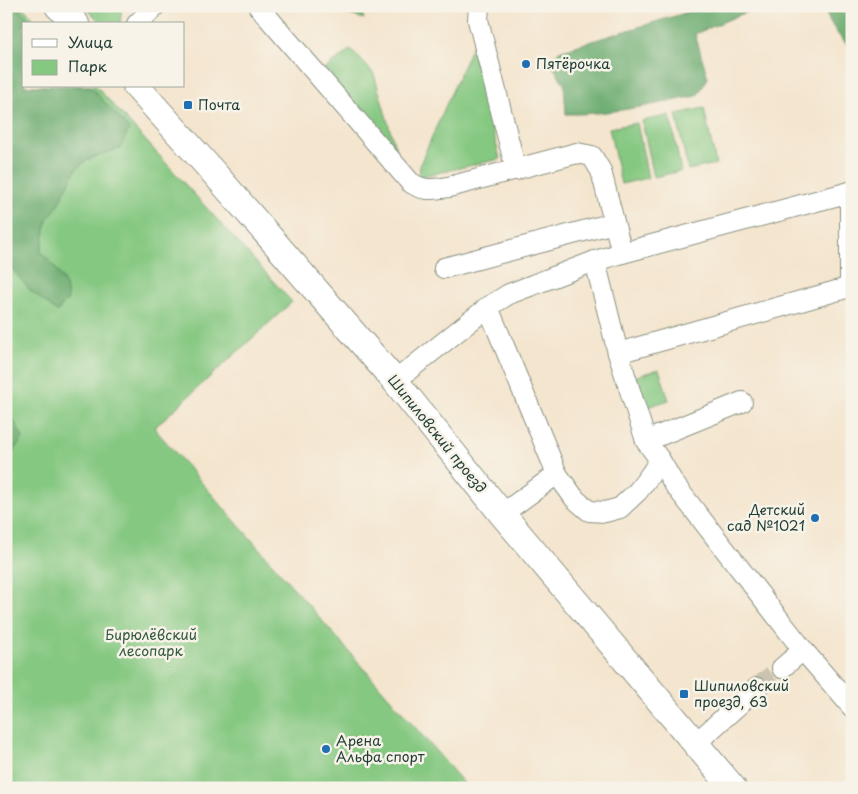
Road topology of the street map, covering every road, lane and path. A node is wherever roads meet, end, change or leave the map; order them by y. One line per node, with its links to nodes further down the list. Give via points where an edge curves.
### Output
1 (58, 6): 5 (main road)
2 (154, 6): 6 (lane)
3 (258, 6): 8 (lane, via 418,188 449,187)
4 (479, 6): 8 (lane, via 478,20)
5 (74, 22)
6 (139, 22)
7 (138, 88): 17 (main road, Шипиловский проезд)
8 (516, 170): 10 (lane, via 577,154 592,156 601,171)
9 (851, 192): 11 (lane); 14 (lane)
10 (614, 223): 11 (lane); 13 (lane)
11 (622, 253): 12 (lane)
12 (595, 261): 15 (lane, via 509,294); 16 (lane)
13 (444, 268)
14 (851, 288): 16 (lane)
15 (488, 307): 17 (lane); 21 (lane)
16 (618, 353): 19 (lane)
17 (394, 382): 22 (main road, Шипиловский проезд)
18 (742, 402): 19 (lane)
19 (646, 441): 20 (lane)
20 (660, 460): 21 (lane, via 638,491 620,508 605,512 589,510 575,499); 23 (lane, via 674,484)
21 (557, 474): 22 (lane)
22 (502, 514): 27 (main road, Шипиловский проезд)
23 (803, 650): 24 (lane); 26 (lane)
24 (782, 668)
25 (757, 688): 27 (lane)
26 (852, 707)
27 (696, 743): 28 (main road, Шипиловский проезд)
28 (733, 788)

